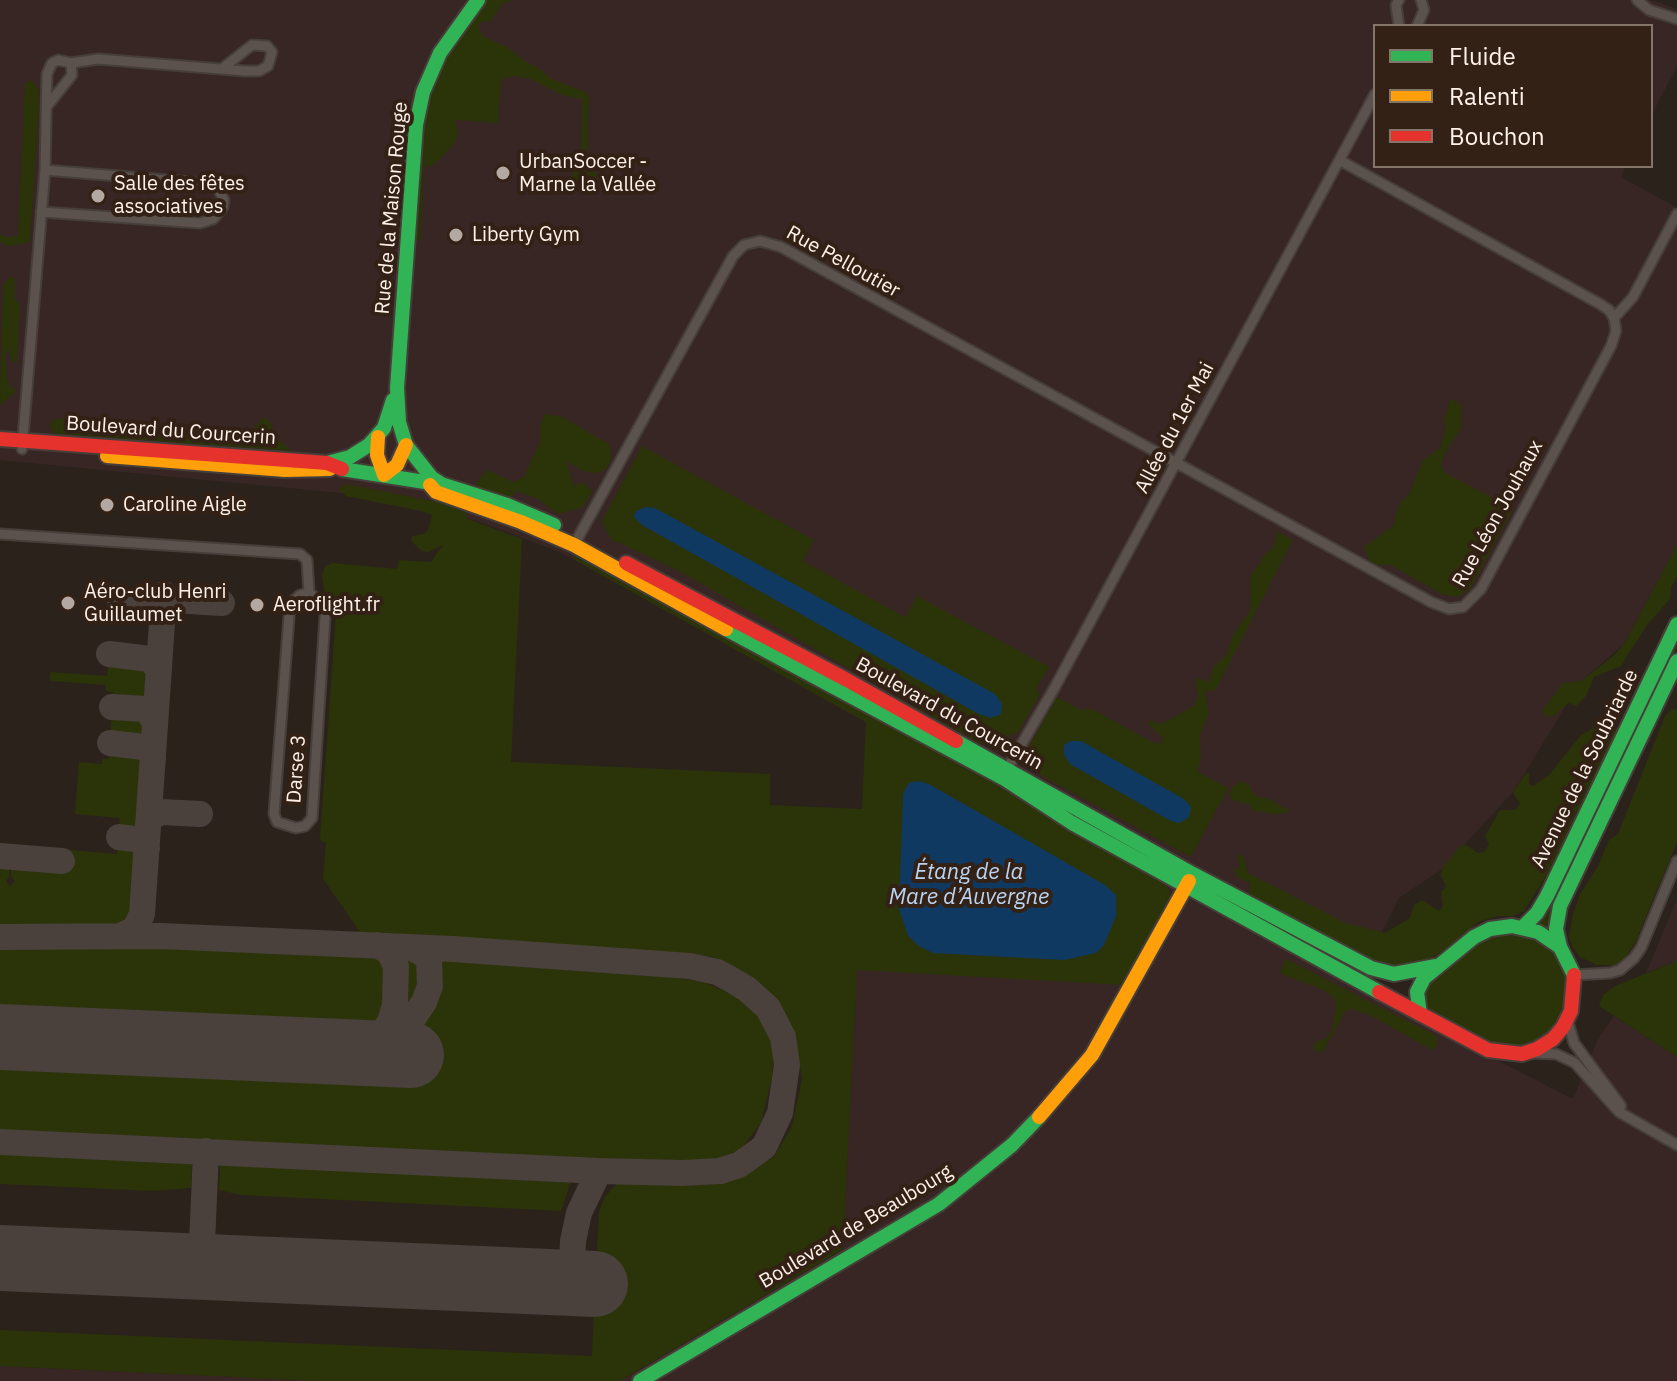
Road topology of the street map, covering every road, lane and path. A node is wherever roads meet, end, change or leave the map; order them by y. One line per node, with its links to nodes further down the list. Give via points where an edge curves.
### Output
1 (478, 0): 17 (main road, Rue de la Maison Rouge, via 440,53 419,109)
2 (1399, 0): 6 (street)
3 (1421, 0): 7 (street, via 1424,10)
4 (1637, 0): 5 (street, via 1656,14)
5 (1677, 19)
6 (1399, 24)
7 (1418, 24)
8 (71, 63): 9 (street, via 98,59); 11 (street, via 72,75); 11 (street, via 58,60 49,68)
9 (223, 68): 9 (street, via 259,71 268,66 272,52 267,46 252,45)
10 (1373, 98): 12 (street, Allée du 1er Mai)
11 (48, 105): 13 (street)
12 (1341, 161): 16 (street, via 1600,304); 23 (street, Allée du 1er Mai)
13 (45, 170): 14 (street); 14 (street, via 203,183 218,189 224,200 213,219 200,223)
14 (41, 212): 20 (street)
15 (1677, 214): 16 (street, Rue Léon Jouhaux, via 1633,297)
16 (1614, 318): 23 (street, Rue Léon Jouhaux, via 1611,346 1477,595 1458,609 1431,602)
17 (397, 388): 18 (main road); 21 (main road)
18 (378, 437): 24 (main road); 25 (main road)
19 (0, 439): 20 (main road, Boulevard du Courcerin)
20 (22, 445): 22 (main road, Boulevard du Courcerin); 24 (main road, Boulevard du Courcerin, via 285,470 319,472)
21 (406, 445): 25 (main road, via 397,465); 26 (main road)
22 (0, 447)
23 (1176, 463): 28 (street, Rue Pelloutier, via 781,247 755,241 733,256); 32 (street, Allée du 1er Mai)
24 (332, 466): 25 (main road, Boulevard du Courcerin)
25 (384, 475): 26 (main road, Boulevard du Courcerin)
26 (437, 485): 28 (main road, Boulevard du Courcerin, via 507,505)
27 (0, 534): 29 (street, via 300,554 307,560)
28 (576, 541): 32 (main road, Boulevard du Courcerin)
29 (309, 593): 29 (street, Darse 3, via 290,604 274,814 277,822 296,828 312,818 325,617 324,604)
30 (1677, 624): 35 (main road, Avenue de la Soubriarde, via 1542,905)
31 (1677, 661): 36 (main road, Avenue de la Soubriarde, via 1560,906)
32 (1005, 773): 34 (main road, Boulevard du Courcerin)
33 (1677, 861): 38 (street, via 1634,958 1610,973)
34 (1190, 880): 37 (main road, Boulevard du Courcerin, via 1378,971 1404,973); 39 (main road, Boulevard du Courcerin); 44 (main road, Boulevard de Beaubourg, via 1092,1055 1012,1145 939,1204)
35 (1523, 927): 36 (main road); 37 (main road, via 1483,932)
36 (1560, 947): 38 (main road)
37 (1444, 963): 39 (main road, via 1419,986)
38 (1574, 975): 40 (main road)
39 (1420, 1014): 41 (main road, via 1488,1050)
40 (1568, 1019): 41 (main road, via 1553,1039); 42 (street, via 1571,1038 1587,1064)
41 (1529, 1053): 42 (street, via 1556,1054 1575,1063 1619,1112)
42 (1645, 1127): 43 (street)
43 (1677, 1145)
44 (640, 1381)

